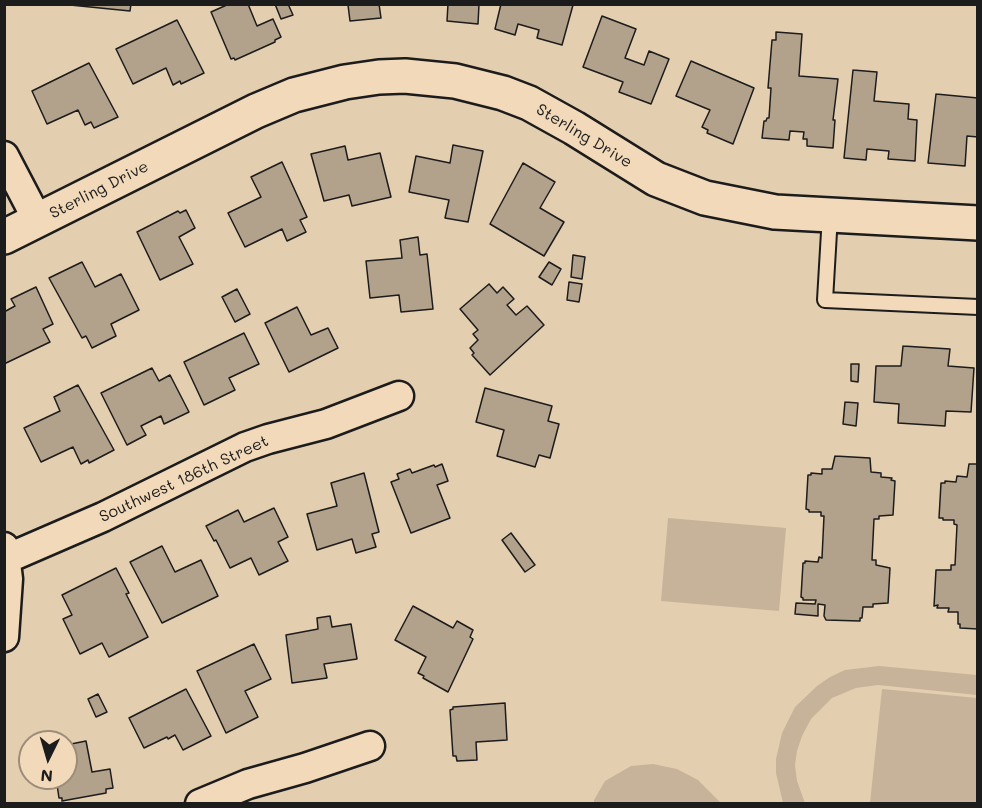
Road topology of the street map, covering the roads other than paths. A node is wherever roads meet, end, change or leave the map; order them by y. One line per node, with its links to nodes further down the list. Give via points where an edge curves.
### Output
1 (4, 156): 3 (street)
2 (830, 214): 3 (street, Sterling Drive, via 776,212 705,198 656,179 529,103 464,83 405,76 345,82 294,95); 4 (street, Sterling Drive); 6 (lane, via 825,300)
3 (38, 221): 5 (street, Sterling Drive)
4 (978, 223)
5 (4, 237)
6 (978, 307)
7 (399, 396): 8 (street, Southwest 186th Street, via 326,424 245,447 103,517)
8 (5, 553): 9 (street, via 8,603)
9 (4, 637)
10 (370, 746): 11 (street, via 248,783)
11 (200, 804)

